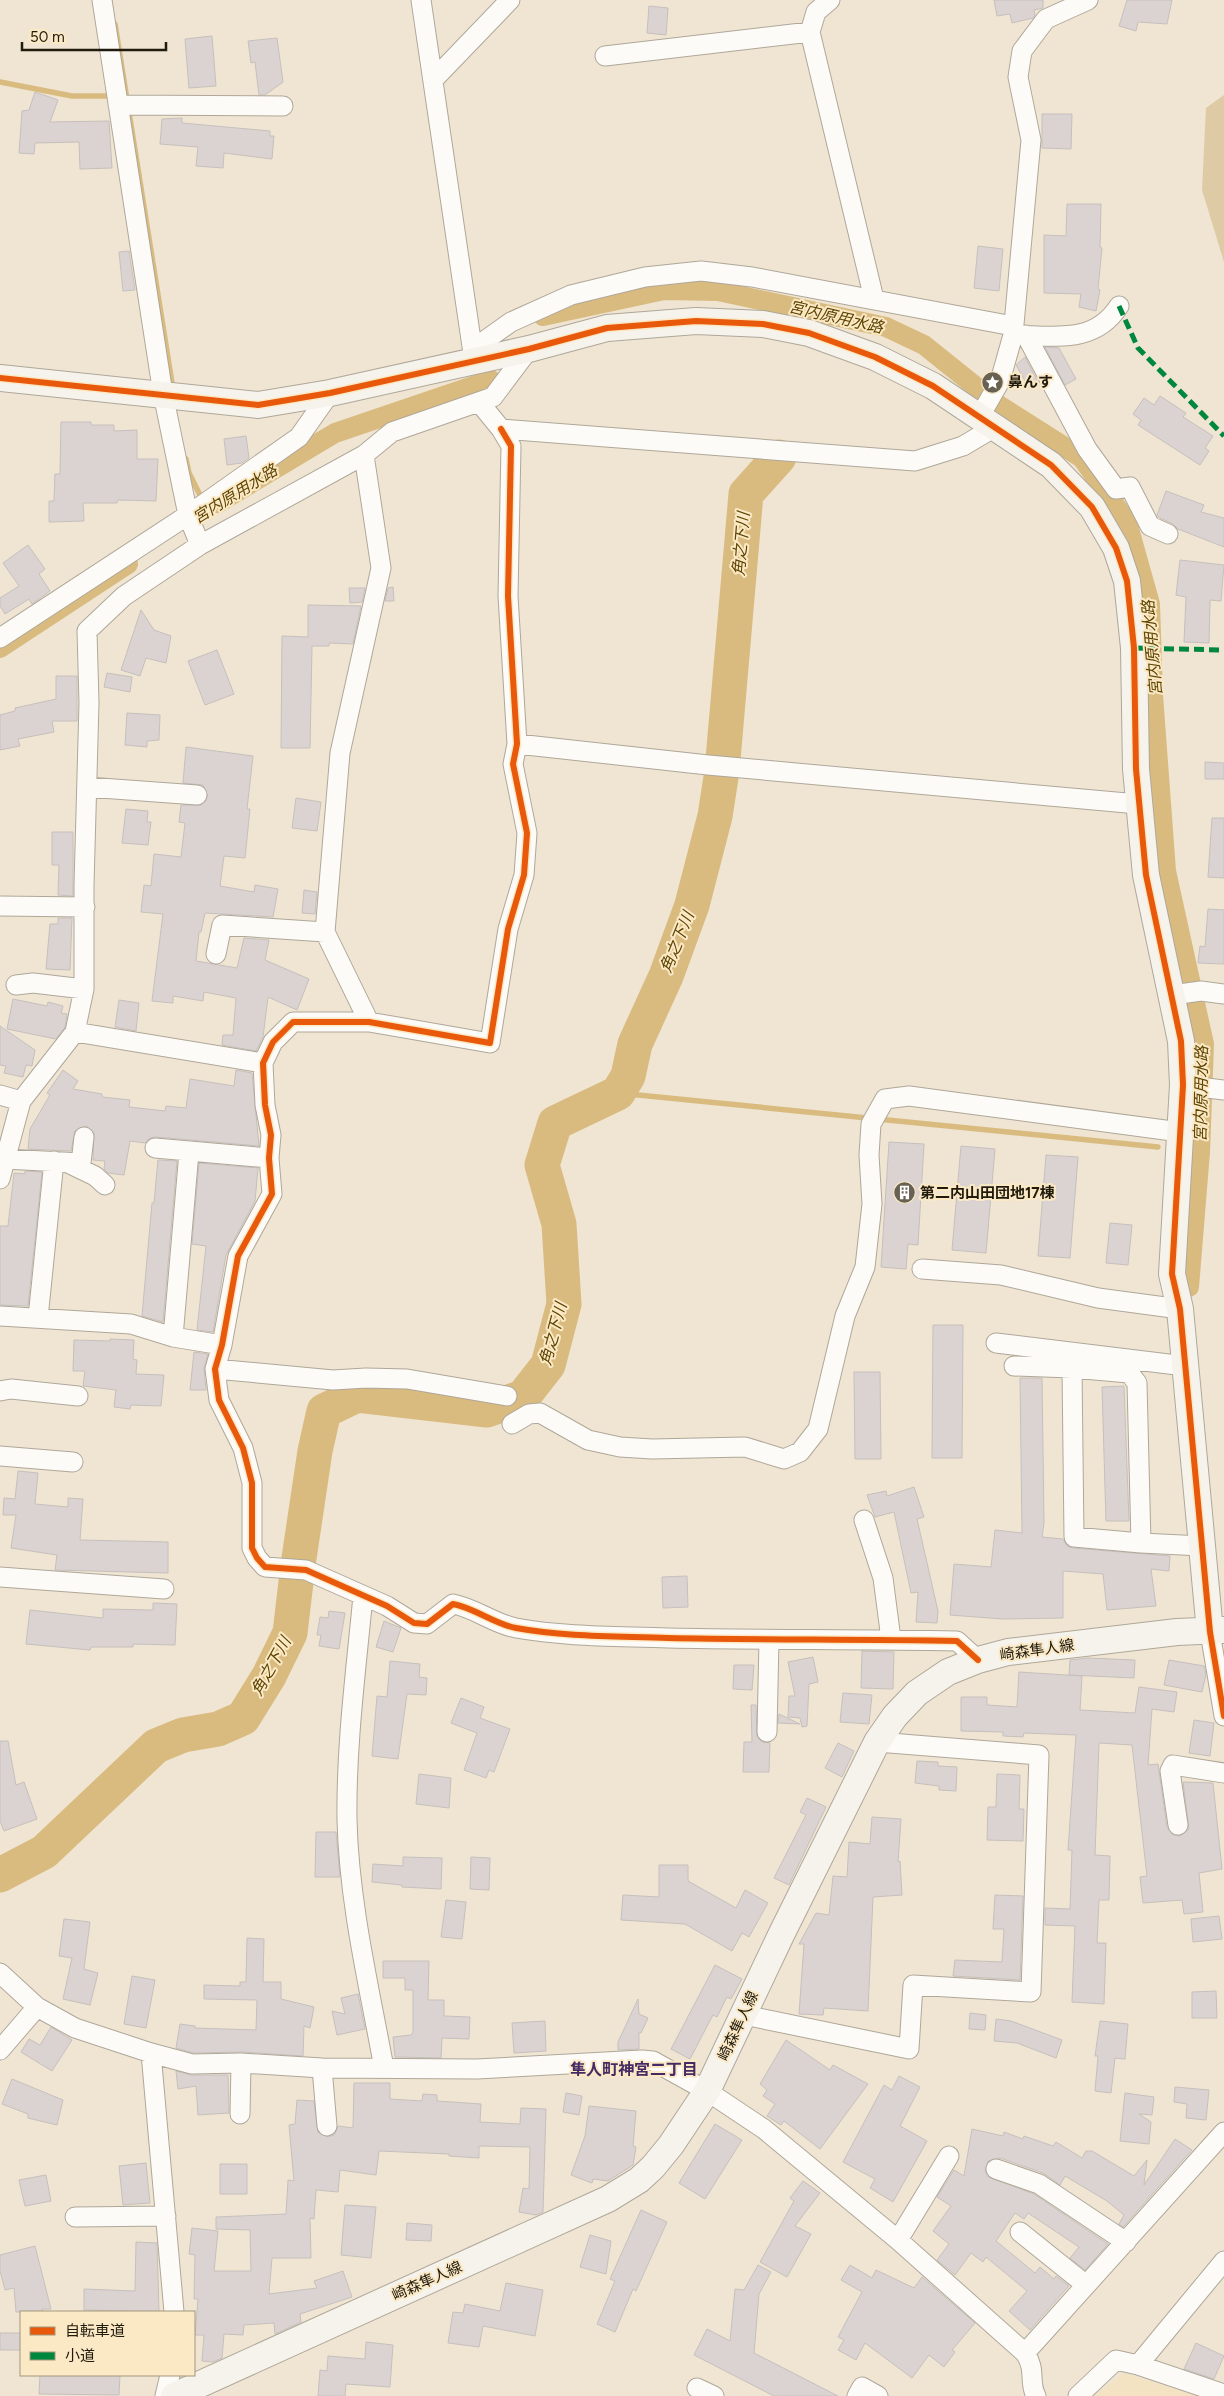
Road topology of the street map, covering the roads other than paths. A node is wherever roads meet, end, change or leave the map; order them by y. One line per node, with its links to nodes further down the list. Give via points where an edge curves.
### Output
1 (102, 0): 9 (street)
2 (421, 0): 8 (street)
3 (510, 0): 8 (street)
4 (830, 0): 6 (street, via 816,12)
5 (1088, 0): 13 (street, via 1046,19 1022,51 1018,77 1031,140)
6 (810, 32): 7 (street); 11 (street)
7 (605, 56)
8 (434, 80): 15 (street)
9 (118, 104): 10 (street); 18 (street)
10 (283, 106)
11 (874, 299): 13 (street); 15 (street, via 702,271 645,277 571,295 511,322)
12 (1119, 306): 13 (street, via 1110,320 1088,333 1065,336)
13 (1017, 332): 20 (street); 23 (street, via 1087,449)
14 (529, 349): 15 (street); 19 (street, via 493,397); 20 (street, via 607,328 696,321 763,324 809,333 876,358 933,386)
15 (474, 355): 17 (street)
16 (0, 378): 18 (street)
17 (330, 393): 18 (street, via 258,405); 24 (street, via 299,437)
18 (163, 394): 24 (street)
19 (479, 402): 21 (street); 22 (street, via 392,432)
20 (988, 422): 21 (street, via 963,446 915,460); 23 (street)
21 (501, 429): 28 (street, via 511,446 508,596)
22 (364, 455): 26 (street); 34 (street, via 381,568 340,753)
23 (1105, 497): 25 (street, via 1130,487 1150,526); 31 (street, via 1127,581 1134,648)
24 (191, 513): 26 (street); 27 (street)
25 (1168, 534)
26 (200, 544): 29 (street, via 124,596 87,631)
27 (0, 638)
28 (517, 744): 31 (street, via 708,765); 40 (street, via 513,764 527,832 524,875 508,929 490,1044)
29 (88, 787): 30 (street); 33 (street)
30 (197, 795)
31 (1138, 804): 38 (street, via 1146,875)
32 (0, 906): 33 (street)
33 (85, 907): 37 (street)
34 (326, 932): 35 (street, via 222,925); 40 (street)
35 (216, 954)
36 (16, 985): 37 (street, via 33,983)
37 (84, 989): 41 (street)
38 (1176, 994): 39 (street, via 1201,991); 43 (street)
39 (1224, 994)
40 (369, 1022): 42 (street, via 293,1022 273,1042)
41 (75, 1032): 42 (street); 46 (street)
42 (263, 1063): 51 (street, via 265,1105 271,1135)
43 (1188, 1086): 44 (street); 47 (street)
44 (1218, 1089)
45 (0, 1095): 46 (street)
46 (21, 1101): 52 (street)
47 (1180, 1132): 57 (street, via 1172,1274); 70 (street, via 909,1096 885,1099 874,1117 869,1155 872,1204 865,1267 845,1316 818,1430 800,1452 784,1459 745,1448 620,1447 588,1440 540,1412)
48 (84, 1137): 53 (street, via 81,1163)
49 (155, 1148): 50 (street)
50 (189, 1152): 51 (street); 60 (street)
51 (269, 1158): 62 (street, via 272,1194 238,1256)
52 (5, 1159): 53 (street); 54 (street)
53 (60, 1162): 55 (street, via 95,1176); 59 (street)
54 (0, 1179)
55 (105, 1185)
56 (922, 1269): 57 (street, via 1001,1275 1098,1298)
57 (1180, 1309): 64 (street)
58 (0, 1316): 59 (street)
59 (38, 1318): 60 (street, via 131,1324)
60 (173, 1337): 62 (street)
61 (996, 1343): 64 (street)
62 (222, 1345): 66 (street)
63 (1014, 1366): 65 (street)
64 (1185, 1366): 75 (street)
65 (1072, 1368): 74 (street, via 1130,1373 1137,1383); 74 (street, via 1074,1537)
66 (214, 1369): 69 (street, via 333,1380 407,1379); 78 (street, via 219,1400 243,1448 252,1482 252,1548 257,1558 265,1567 306,1570)
67 (0, 1391): 68 (street)
68 (78, 1396)
69 (507, 1396)
70 (512, 1424)
71 (0, 1456): 72 (street)
72 (72, 1462)
73 (864, 1520): 80 (street, via 883,1578)
74 (1142, 1543): 75 (street)
75 (1202, 1546): 79 (street)
76 (0, 1577): 77 (street)
77 (164, 1589)
78 (363, 1596): 81 (street, via 414,1623 427,1624 453,1604 515,1628 580,1636); 95 (street, via 348,1760 347,1821 353,1890)
79 (1217, 1631): 82 (street, 崎森隼人線, via 1177,1632 1018,1651); 83 (street)
80 (891, 1639): 81 (street); 82 (street, via 957,1641)
81 (769, 1640): 84 (street)
82 (978, 1660): 85 (street, 崎森隼人線, via 948,1672 917,1693)
83 (1224, 1716)
84 (767, 1732)
85 (877, 1742): 90 (street, 崎森隼人線); 90 (street, via 1039,1755 1031,1992 913,1985 909,2049)
86 (1224, 1772): 87 (street, via 1173,1765 1170,1770)
87 (1178, 1825)
88 (0, 1973): 89 (street)
89 (37, 2007): 91 (street); 92 (street, via 75,2028)
90 (744, 2015): 96 (street, 崎森隼人線)
91 (0, 2050)
92 (150, 2053): 93 (street, via 192,2064); 102 (street)
93 (241, 2063): 94 (street); 97 (street)
94 (322, 2068): 95 (street); 98 (street)
95 (384, 2068): 96 (street, via 477,2068 642,2060 653,2061)
96 (707, 2091): 105 (street, via 758,2125); 116 (street, 崎森隼人線, via 654,2166 639,2180 608,2199)
97 (240, 2114)
98 (327, 2126)
99 (1224, 2132): 106 (street)
100 (949, 2156): 105 (street)
101 (996, 2169): 106 (street, via 1039,2184)
102 (166, 2216): 103 (street); 109 (street)
103 (75, 2217)
104 (1020, 2232): 108 (street)
105 (898, 2240): 110 (street)
106 (1126, 2242): 108 (street)
107 (1224, 2261): 111 (street)
108 (1086, 2285): 110 (street)
109 (174, 2311)
110 (1025, 2353): 120 (street, via 1032,2364)
111 (1138, 2365): 114 (street); 121 (street, via 1116,2360)
112 (170, 2376): 115 (street)
113 (696, 2388): 117 (street)
114 (1224, 2394)
115 (165, 2396)
116 (174, 2396)
117 (714, 2396)
118 (857, 2396): 119 (street, via 862,2387)
119 (878, 2396)
120 (1036, 2396)
121 (1078, 2396)

